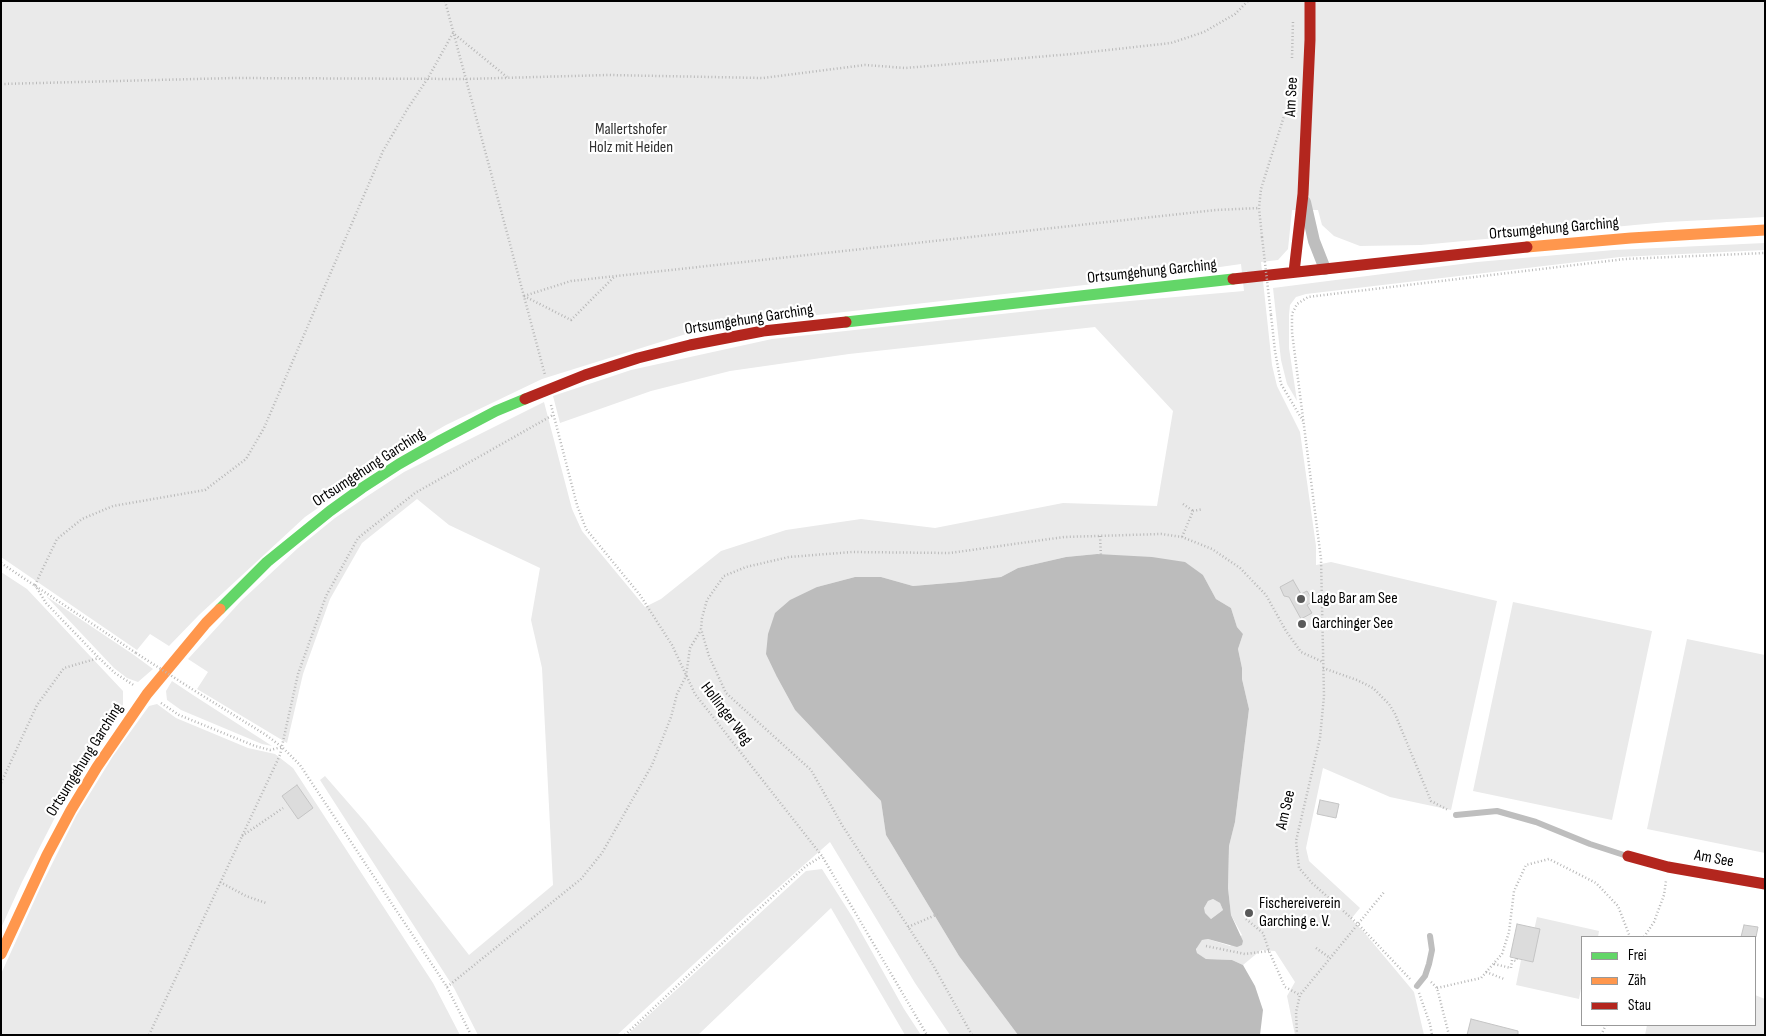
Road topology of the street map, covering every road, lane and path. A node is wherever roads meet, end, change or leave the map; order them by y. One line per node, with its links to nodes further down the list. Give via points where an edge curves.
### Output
1 (445, 1): 5 (path, Hollinger Weg)
2 (1248, 1): 8 (path, via 1235,14 1204,32 1171,43 1072,54 905,68 865,65 764,78 608,75)
3 (1310, 1): 12 (main road, Am See)
4 (1293, 20): 6 (path)
5 (453, 33): 7 (path); 8 (path); 9 (path, Hollinger Weg)
6 (1292, 66)
7 (428, 78): 9 (path); 10 (path, via 234,78); 30 (path, via 383,151 264,428 246,459 205,490 113,506 82,519 57,539)
8 (508, 78): 9 (path)
9 (466, 79): 19 (path, Hollinger Weg)
10 (1, 84)
11 (1291, 93): 13 (path, via 1261,189)
12 (1303, 194): 16 (street, via 1314,241); 17 (main road, Am See)
13 (1259, 208): 18 (path, via 1216,210); 22 (path, bridge, via 1281,384)
14 (1765, 230): 16 (main road, Ortsumgehung Garching, via 1506,249)
15 (1765, 253): 22 (path, Am See, via 1625,260 1308,297 1297,304 1292,314)
16 (1325, 269): 17 (main road, Ortsumgehung Garching)
17 (1294, 272): 20 (main road, Ortsumgehung Garching, via 763,331 690,344 638,358)
18 (614, 276): 19 (path, via 571,281); 19 (path, via 571,320)
19 (524, 296): 20 (path, Hollinger Weg)
20 (548, 389): 21 (path, Hollinger Weg); 58 (main road, Ortsumgehung Garching, via 496,411 362,488 267,562 206,623 147,694 97,767 51,847)
21 (554, 415): 35 (path, Hollinger Weg, via 586,529 640,595 672,644); 36 (path, via 414,492 358,538 326,596 298,674)
22 (1304, 423): 33 (path, Am See, via 1321,559)
23 (1183, 504): 25 (path)
24 (1203, 509): 25 (path)
25 (1193, 511): 27 (path)
26 (1100, 536): 27 (path, via 1161,534); 28 (path); 31 (path, via 1064,537 950,553 807,555 746,566 724,576 707,600)
27 (1182, 537): 33 (path, via 1212,549 1240,568 1266,594 1301,652)
28 (1101, 558)
29 (1, 563): 30 (path)
30 (35, 585): 36 (path, bridge)
31 (701, 630): 35 (path, via 690,648); 51 (path, via 726,693 811,770 842,825)
32 (99, 658): 37 (path, via 64,668 36,705)
33 (1323, 662): 34 (path, Am See)
34 (1323, 668): 39 (path, via 1373,688 1389,704 1431,801); 50 (path, Am See, via 1320,738 1296,841 1299,868)
35 (686, 676): 41 (path, Hollinger Weg, via 695,694); 65 (path, via 652,765 602,853 581,878)
36 (282, 747): 40 (path); 65 (path, via 300,765)
37 (1, 783)
38 (282, 808): 40 (path)
39 (1456, 815): 42 (lane, Am See, via 1497,811)
40 (241, 837): 44 (path)
41 (822, 856): 69 (path, via 806,866 748,918); 70 (path, Hollinger Weg)
42 (1628, 856): 43 (main road, Am See)
43 (1668, 868): 45 (main road, Am See); 54 (path, via 1664,895)
44 (220, 882): 47 (path); 67 (path)
45 (1765, 884)
46 (1385, 891): 50 (path)
47 (266, 903)
48 (938, 914): 51 (path)
49 (1246, 919): 57 (path, via 1262,933)
50 (1358, 924): 59 (path); 64 (path, Am See)
51 (908, 927): 71 (path)
52 (1430, 936): 64 (lane, via 1429,964)
53 (1630, 936): 61 (path, via 1618,906 1596,882 1549,859 1526,865 1514,891 1509,932 1502,954)
54 (1645, 936)
55 (1206, 946): 57 (path, via 1245,954)
56 (1316, 948): 59 (path)
57 (1269, 951): 66 (path, via 1285,987)
58 (1, 954)
59 (1330, 958): 66 (path)
60 (1516, 958): 61 (path, via 1516,961 1512,960 1511,968)
61 (1494, 964): 62 (path)
62 (1486, 972): 63 (path); 74 (path, via 1480,978 1437,988)
63 (1504, 979)
64 (1417, 986): 73 (path, Am See)
65 (447, 987): 68 (path)
66 (1300, 995): 72 (path, via 1296,1012)
67 (149, 1035)
68 (471, 1035)
69 (625, 1035)
70 (927, 1035)
71 (972, 1035)
72 (1297, 1035)
73 (1432, 1035)
74 (1449, 1035)

